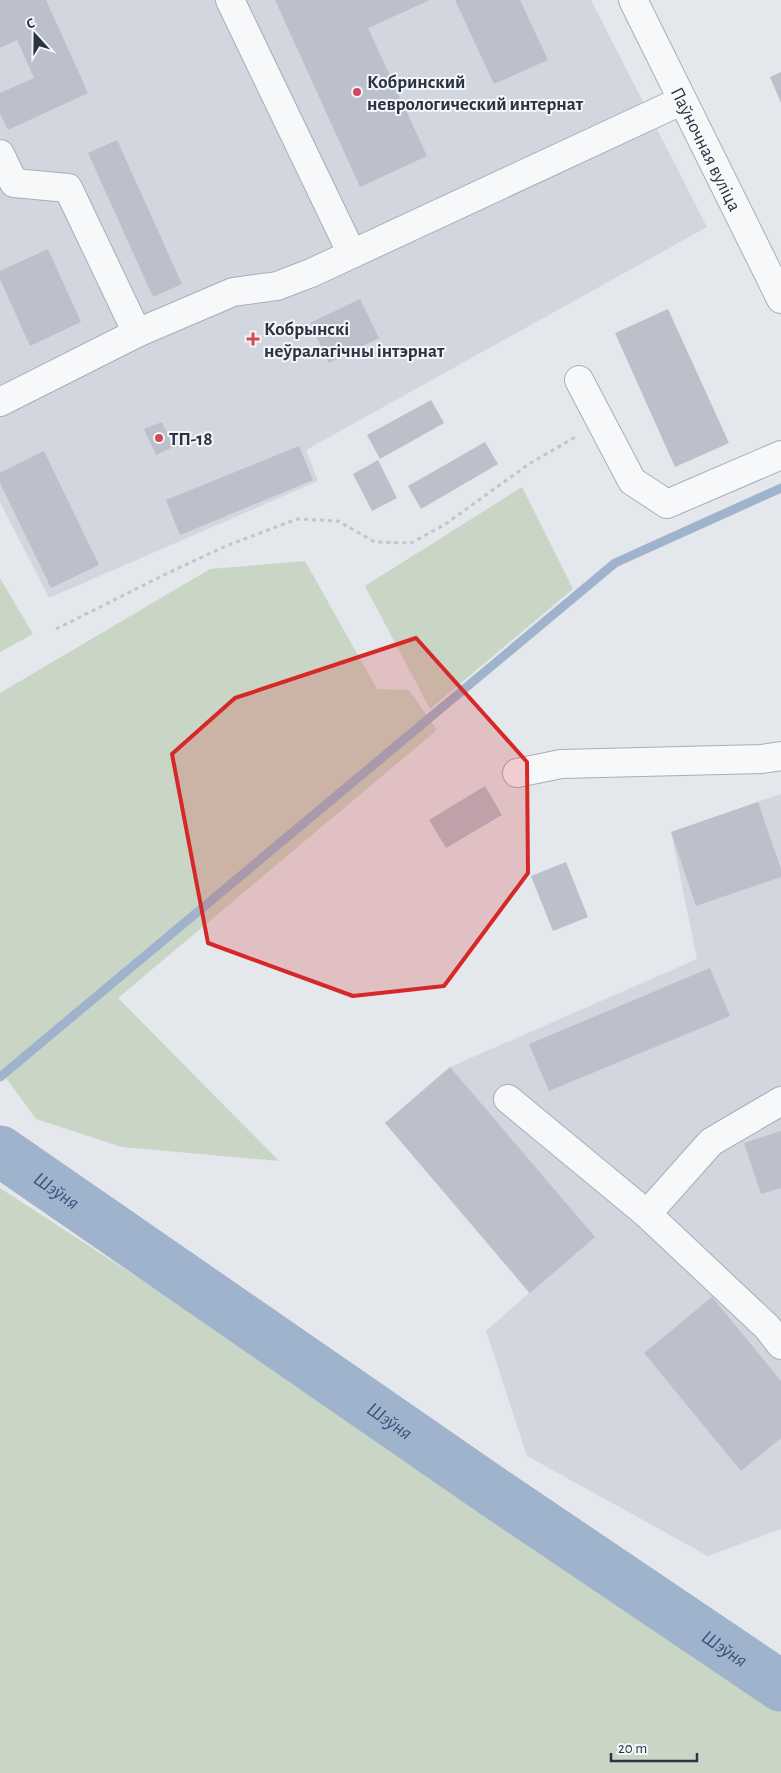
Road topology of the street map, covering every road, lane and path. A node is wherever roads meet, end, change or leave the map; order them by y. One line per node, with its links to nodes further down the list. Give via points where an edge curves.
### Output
1 (230, 0): 5 (street)
2 (632, 0): 3 (street, Паўночная вуліца)
3 (681, 101): 5 (street); 6 (street, Паўночная вуліца)
4 (0, 154): 7 (street, via 14,183 68,188)
5 (352, 254): 7 (street, via 277,286 233,292)
6 (781, 299)
7 (137, 334): 9 (street)
8 (579, 380): 10 (street)
9 (0, 402)
10 (601, 421): 11 (street, via 632,481 667,504); 12 (path, via 529,464 444,525 411,543 375,542 338,521 297,519 168,572)
11 (781, 455)
12 (56, 629)
13 (781, 756): 14 (street, via 561,764)
14 (517, 773)
15 (508, 1099): 17 (street)
16 (781, 1101): 17 (street, via 711,1142)
17 (647, 1214): 18 (street, via 767,1327)
18 (781, 1345)

